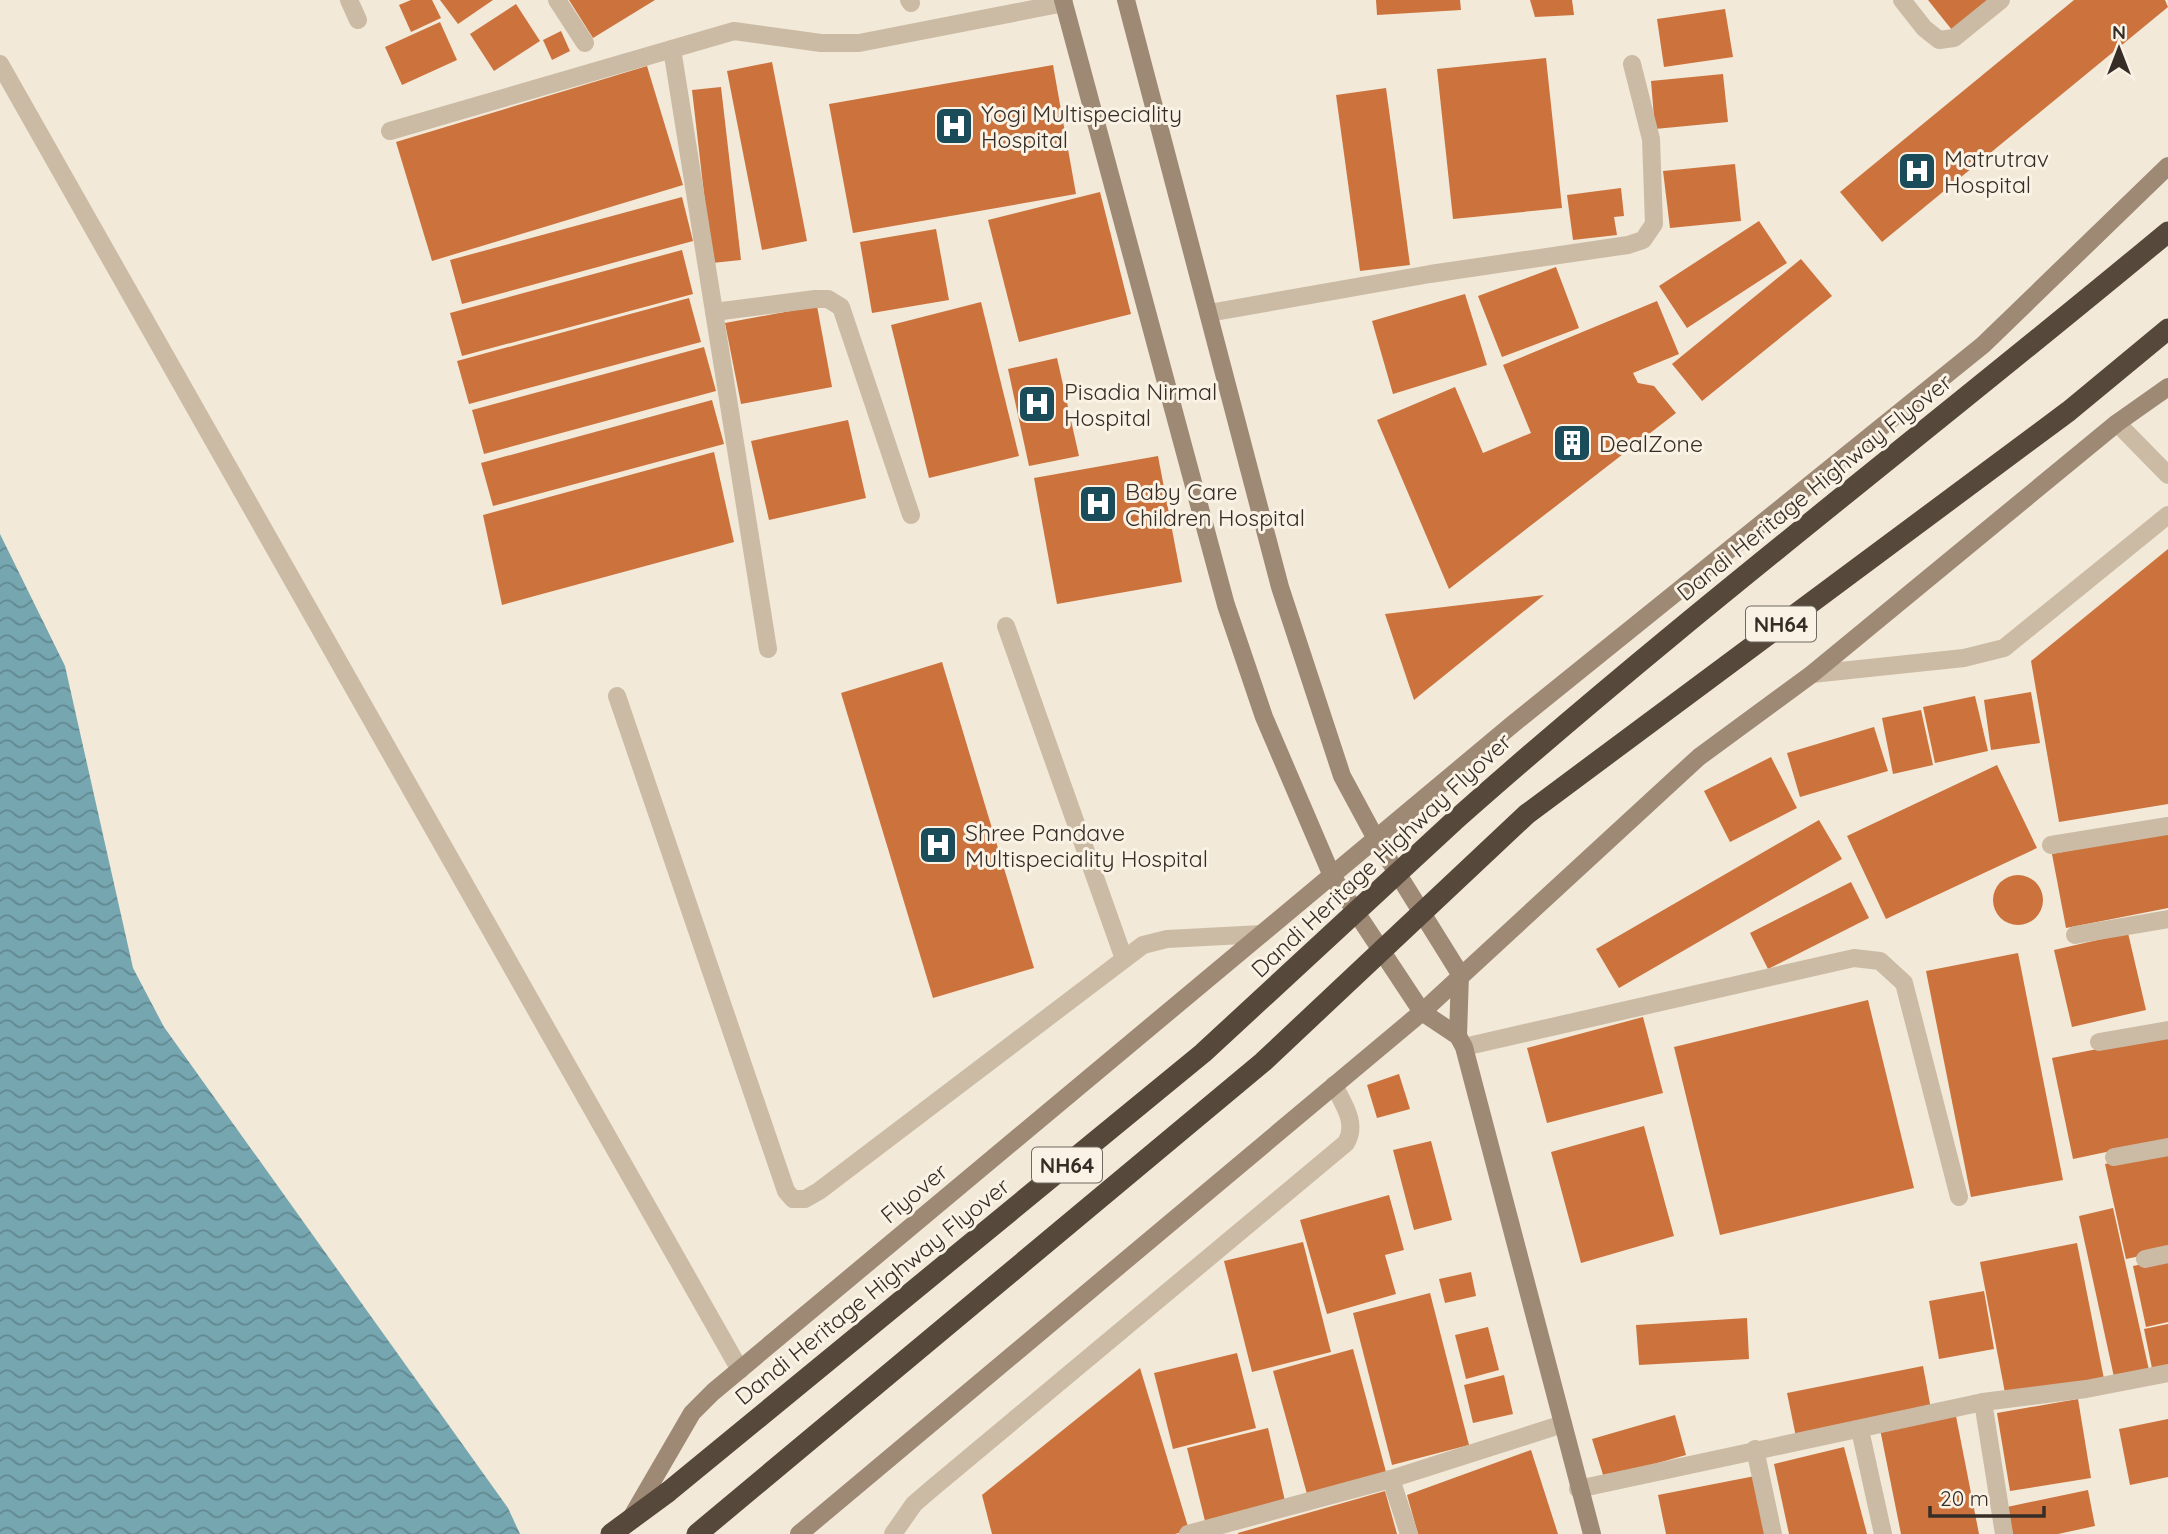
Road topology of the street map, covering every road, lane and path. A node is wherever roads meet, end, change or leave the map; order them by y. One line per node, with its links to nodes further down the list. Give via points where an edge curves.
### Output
1 (349, 0): 7 (street)
2 (556, 0): 8 (street)
3 (1126, 0): 16 (street)
4 (1902, 0): 5 (street, via 1939,40 1954,38)
5 (2001, 0)
6 (1064, 1): 9 (street, via 859,43 821,43 734,31); 30 (street, via 1226,604 1264,717)
7 (358, 20)
8 (585, 43)
9 (672, 49): 12 (street); 15 (street)
10 (0, 64): 46 (street)
11 (1632, 64): 16 (street, via 1651,139 1654,225 1643,240)
12 (390, 131)
13 (2168, 166): 28 (street, Flyover, via 1983,345)
14 (2168, 232): 54 (highway, Dandi Heritage Highway Flyover / NH64, bridge, via 1585,705 1203,1053)
15 (714, 312): 21 (street, via 815,299 828,299 841,307); 24 (street)
16 (1209, 313): 28 (street, via 1280,587 1342,776)
17 (2168, 329): 56 (highway, NH64, bridge, via 2069,411 1527,814 1264,1062)
18 (2168, 387): 19 (street)
19 (2117, 423): 20 (street); 25 (street)
20 (2168, 475)
21 (911, 515)
22 (2168, 515): 25 (street, via 2004,648 1964,658)
23 (1006, 626): 34 (street)
24 (768, 649)
25 (1812, 674): 35 (street, via 1699,757)
26 (617, 696): 34 (street, via 786,1191 793,1199 805,1199 819,1191)
27 (2168, 826): 29 (street)
28 (1376, 839): 30 (street, Flyover); 35 (street)
29 (2051, 845)
30 (1332, 876): 32 (street, Flyover); 36 (street)
31 (2168, 919): 33 (street)
32 (1262, 934): 34 (street, via 1167,939 1143,945); 46 (street, Flyover)
33 (2075, 935)
34 (1124, 959)
35 (1460, 974): 36 (street); 38 (street)
36 (1422, 1012): 38 (street); 40 (street)
37 (2168, 1030): 39 (street)
38 (1461, 1042): 43 (street, via 1854,958 1880,961 1904,983); 49 (street)
39 (2099, 1042)
40 (1334, 1085): 57 (street); 58 (street, via 1350,1118 1352,1133 1346,1143 929,1491)
41 (2168, 1147): 42 (street)
42 (2114, 1157)
43 (1959, 1197)
44 (2168, 1254): 45 (street)
45 (2145, 1259)
46 (740, 1370): 54 (street, Flyover, via 692,1413)
47 (2168, 1373): 48 (street)
48 (1983, 1402): 50 (street); 64 (street)
49 (1563, 1424): 52 (street); 53 (street)
50 (1860, 1430): 51 (street); 63 (street)
51 (1755, 1449): 53 (street); 62 (street)
52 (1391, 1479): 59 (street); 60 (street)
53 (1578, 1489): 61 (street)
54 (631, 1518): 55 (highway, NH64)
55 (611, 1534)
56 (697, 1534)
57 (799, 1534)
58 (893, 1534)
59 (1188, 1534)
60 (1409, 1534)
61 (1592, 1534)
62 (1773, 1534)
63 (1883, 1534)
64 (2004, 1534)

